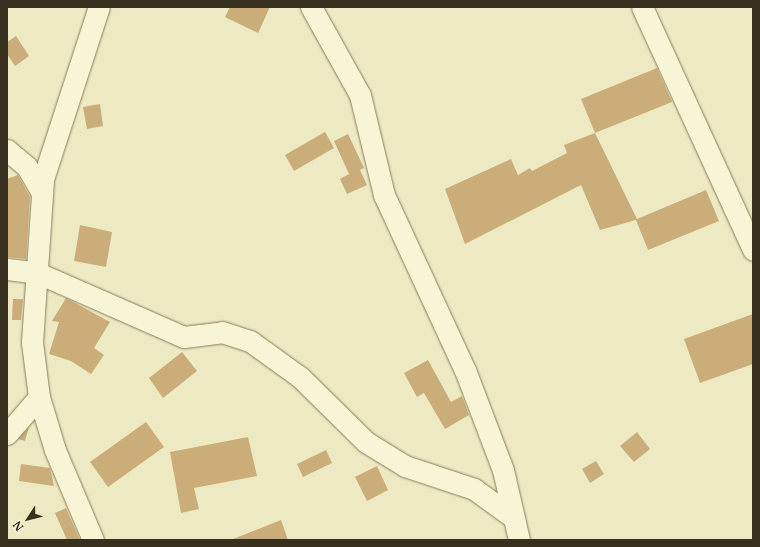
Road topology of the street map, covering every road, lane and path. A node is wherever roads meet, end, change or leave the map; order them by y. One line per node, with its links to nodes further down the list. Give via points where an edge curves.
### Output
1 (99, 7): 5 (street)
2 (311, 7): 11 (street, via 360,95 384,195 466,370 503,470)
3 (642, 7): 6 (street)
4 (7, 150): 5 (street, via 27,167)
5 (41, 191): 8 (street)
6 (753, 250)
7 (7, 269): 8 (street)
8 (38, 273): 9 (street, via 32,342); 11 (street, via 184,337 222,332 250,341 300,377 366,442 405,466 474,489)
9 (39, 397): 10 (street); 12 (street, via 55,450)
10 (7, 434)
11 (514, 518): 13 (street)
12 (93, 540)
13 (519, 540)

